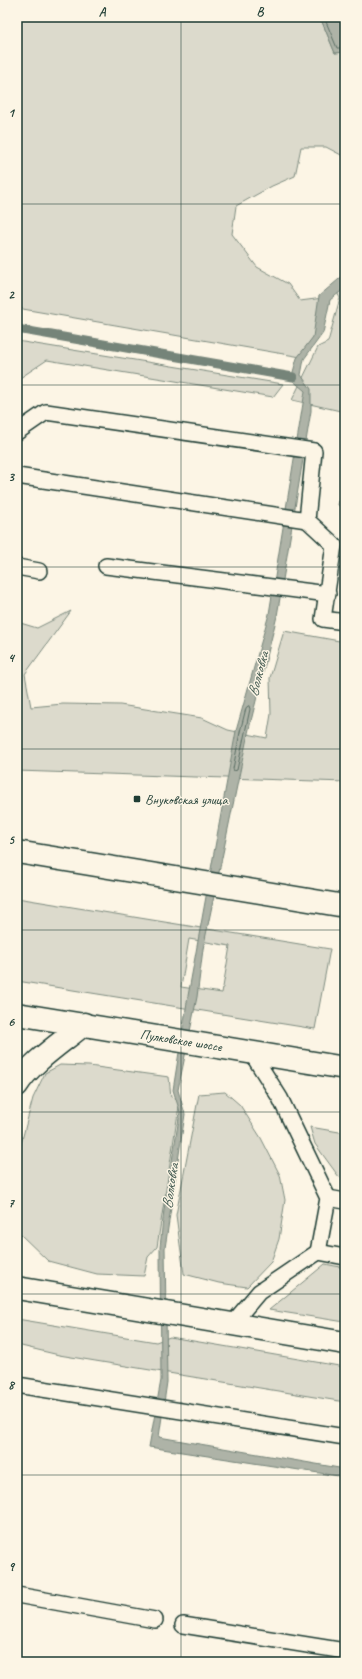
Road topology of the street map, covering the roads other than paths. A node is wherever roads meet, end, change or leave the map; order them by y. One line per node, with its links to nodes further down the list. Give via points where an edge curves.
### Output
1 (17, 432): 3 (lane, via 46,412 314,451)
2 (17, 476): 3 (lane)
3 (307, 520): 7 (lane, via 334,545)
4 (106, 566): 7 (lane)
5 (17, 567): 6 (lane)
6 (39, 571)
7 (328, 594): 8 (lane, via 323,619)
8 (345, 622)
9 (17, 852): 10 (main road)
10 (345, 906)
11 (17, 1014): 12 (main road, Пулковское шоссе)
12 (84, 1024): 13 (main road, Пулковское шоссе); 15 (main road, via 38,1061 23,1075)
13 (251, 1052): 14 (main road, Пулковское шоссе); 16 (lane, via 280,1098)
14 (345, 1068)
15 (17, 1085)
16 (328, 1198): 17 (lane); 18 (lane)
17 (345, 1201)
18 (318, 1252): 19 (lane); 21 (lane, via 259,1292)
19 (345, 1257)
20 (17, 1288): 21 (main road)
21 (232, 1324): 22 (main road)
22 (345, 1343)
23 (17, 1385): 24 (lane)
24 (345, 1437)
25 (17, 1595): 26 (lane)
26 (155, 1620)
27 (183, 1625): 28 (lane)
28 (345, 1651)

